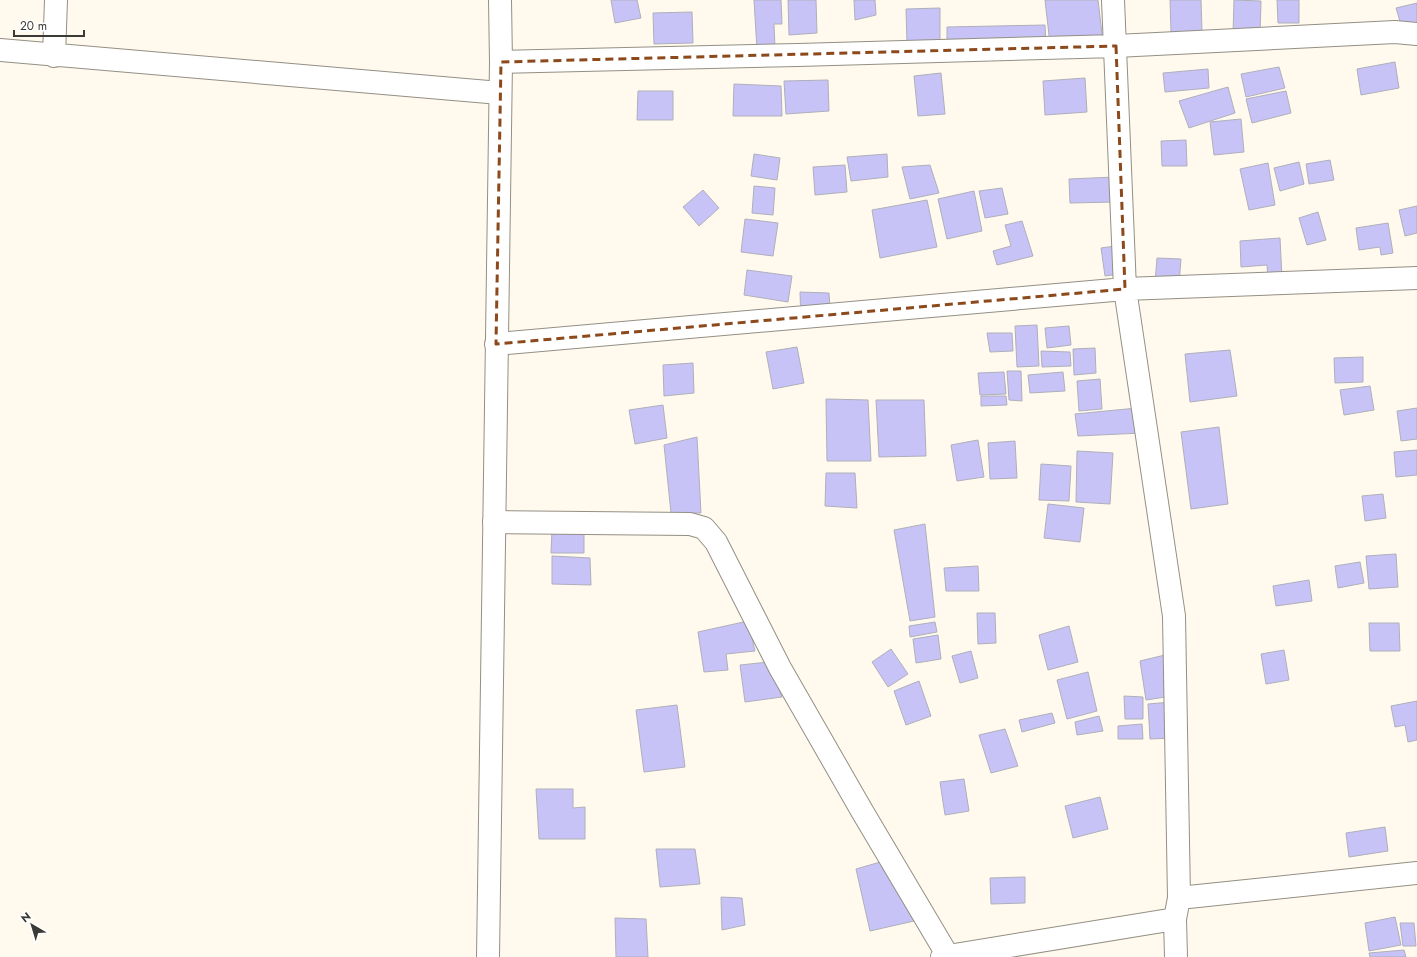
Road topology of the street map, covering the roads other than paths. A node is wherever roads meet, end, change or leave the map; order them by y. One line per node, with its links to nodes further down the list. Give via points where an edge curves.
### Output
1 (56, 0): 7 (street)
2 (500, 0): 8 (street)
3 (1113, 0): 5 (street)
4 (1417, 34): 5 (street, via 1395,32)
5 (1116, 46): 8 (street); 11 (street)
6 (0, 50): 7 (street)
7 (54, 56): 9 (street)
8 (501, 62): 9 (street)
9 (500, 93): 12 (street)
10 (1417, 278): 11 (street)
11 (1125, 289): 12 (street); 15 (street, via 1174,616)
12 (496, 344): 13 (street)
13 (494, 522): 17 (street); 18 (street, via 690,524 704,528 716,542 784,675)
14 (1417, 873): 15 (street)
15 (1179, 898): 16 (street)
16 (1175, 919): 18 (street); 19 (street)
17 (488, 957)
18 (945, 957)
19 (1176, 957)

